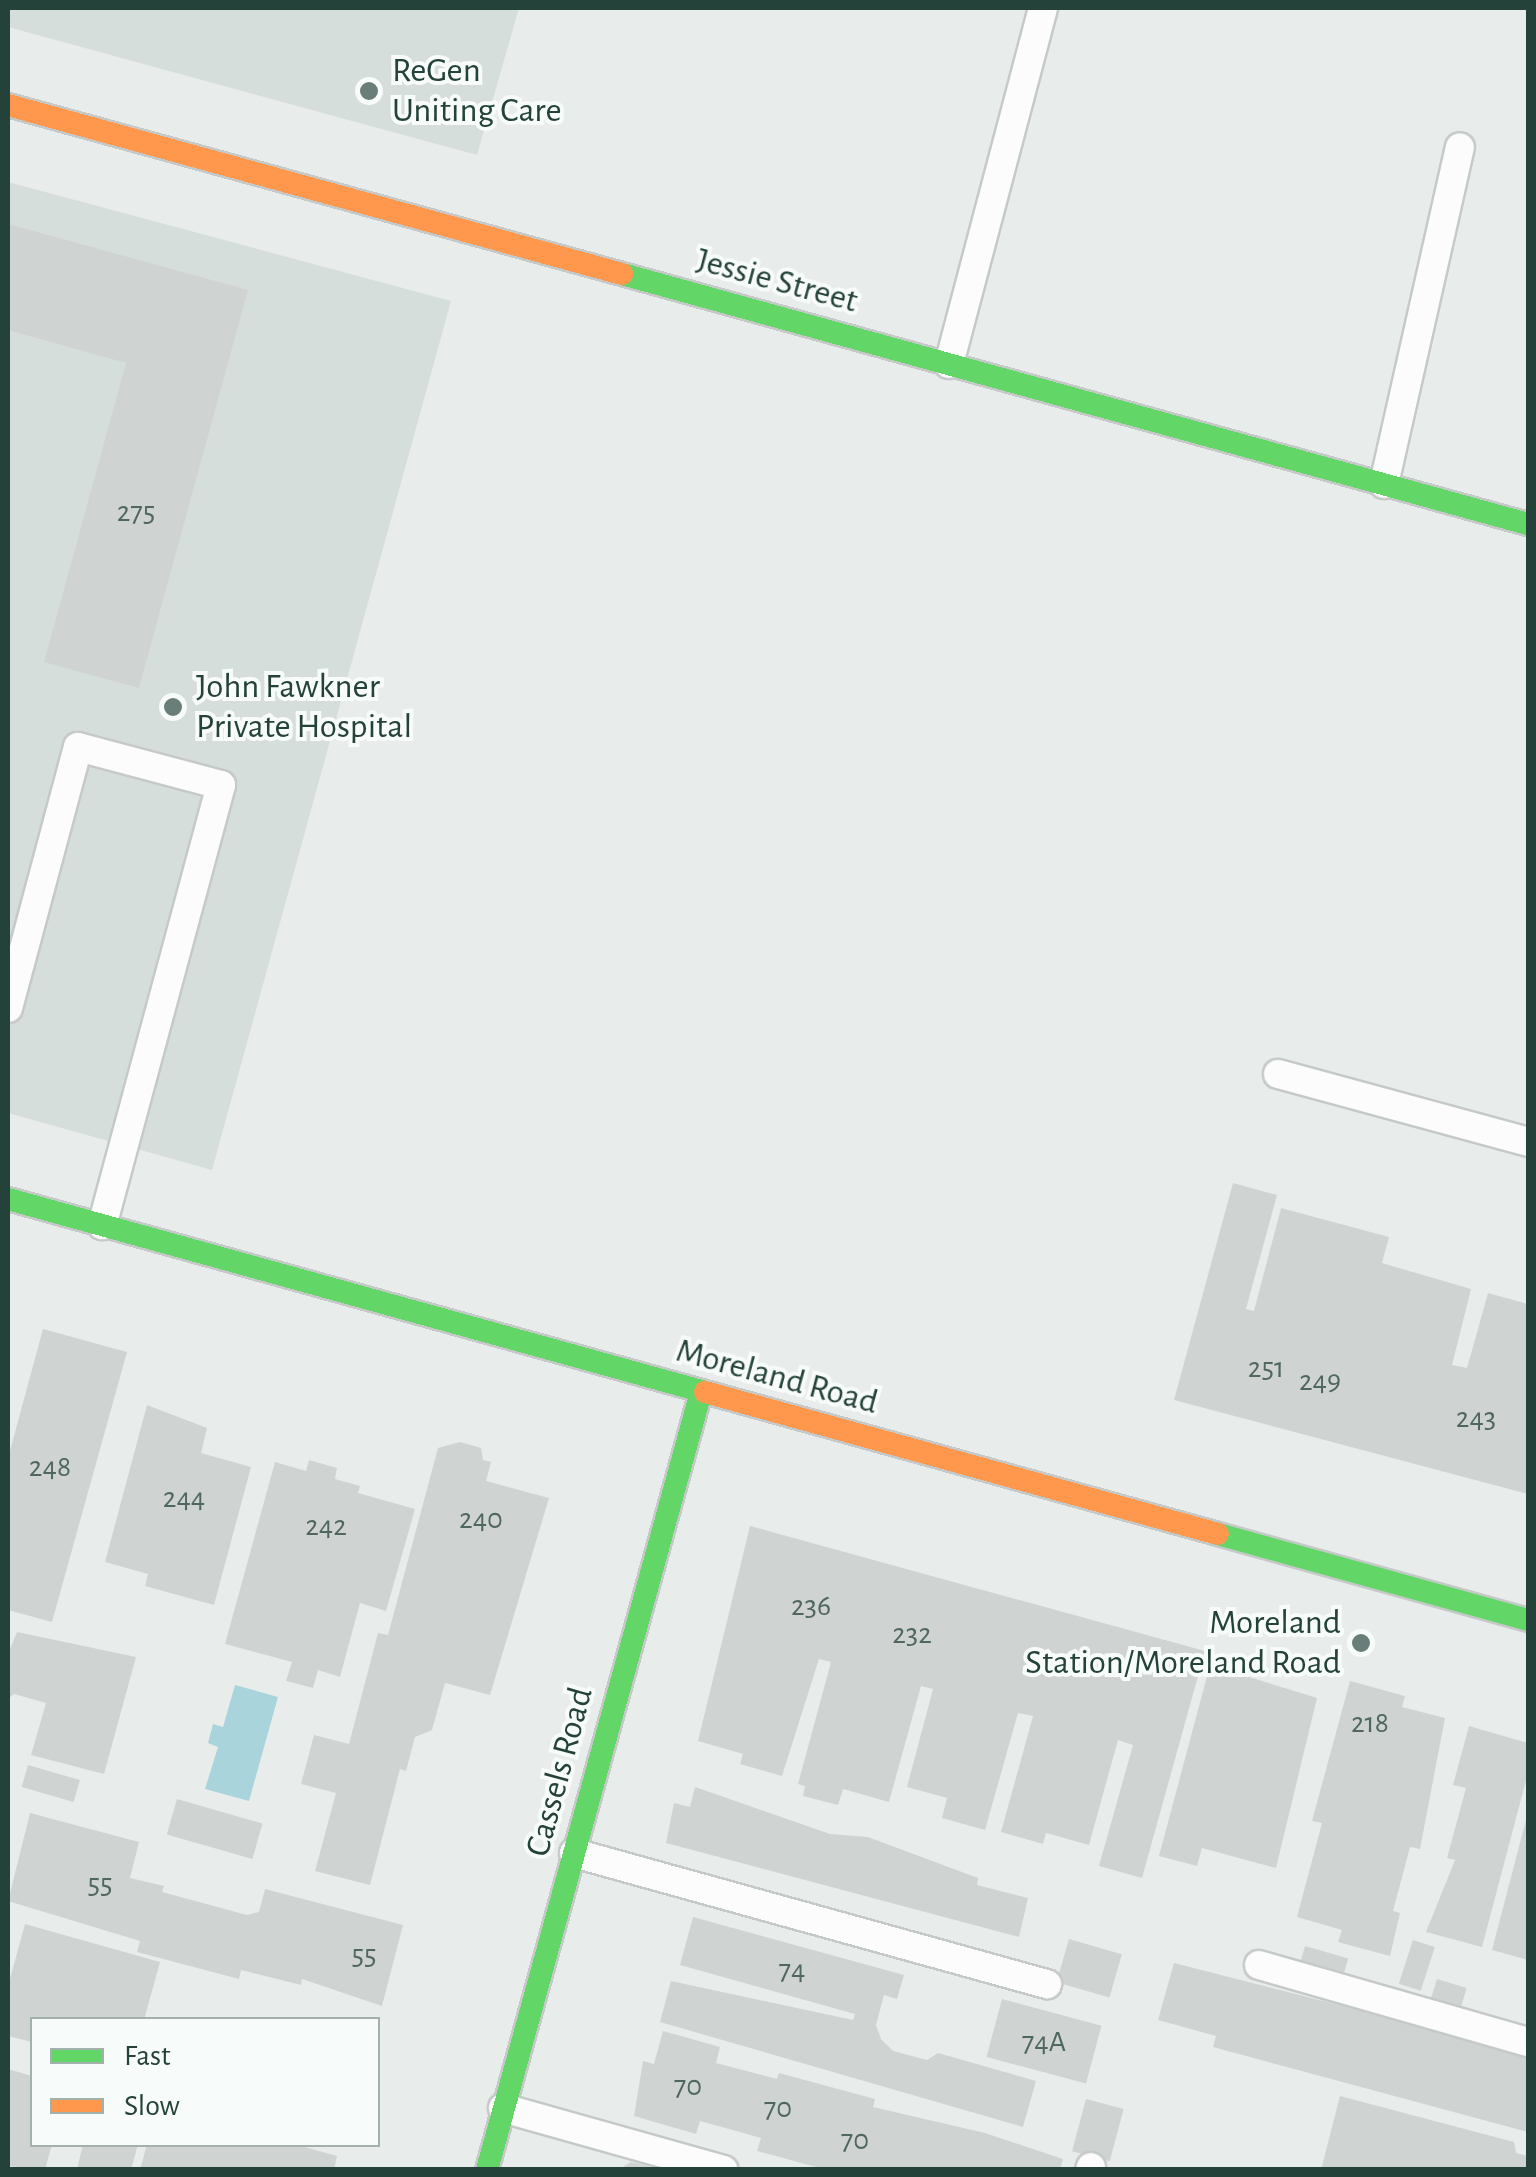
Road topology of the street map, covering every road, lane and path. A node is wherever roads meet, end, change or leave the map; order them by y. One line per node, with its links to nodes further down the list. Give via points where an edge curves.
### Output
1 (1044, 8): 4 (lane)
2 (8, 105): 4 (street, Jessie Street)
3 (1460, 148): 5 (lane)
4 (949, 364): 5 (street, Jessie Street)
5 (1384, 484): 6 (street, Jessie Street)
6 (1528, 524)
7 (8, 1008): 11 (lane, via 78,747 221,785)
8 (1278, 1074): 9 (lane)
9 (1528, 1142)
10 (8, 1200): 11 (street, Moreland Road)
11 (102, 1225): 12 (street, Moreland Road)
12 (701, 1392): 13 (street, Moreland Road); 14 (street, Cassels Road)
13 (1528, 1620)
14 (574, 1853): 16 (lane); 18 (street, Cassels Road)
15 (1259, 1965): 17 (lane)
16 (1047, 1984)
17 (1528, 2042)
18 (504, 2108): 19 (street, Cassels Road); 20 (lane)
19 (486, 2170)
20 (723, 2170)

